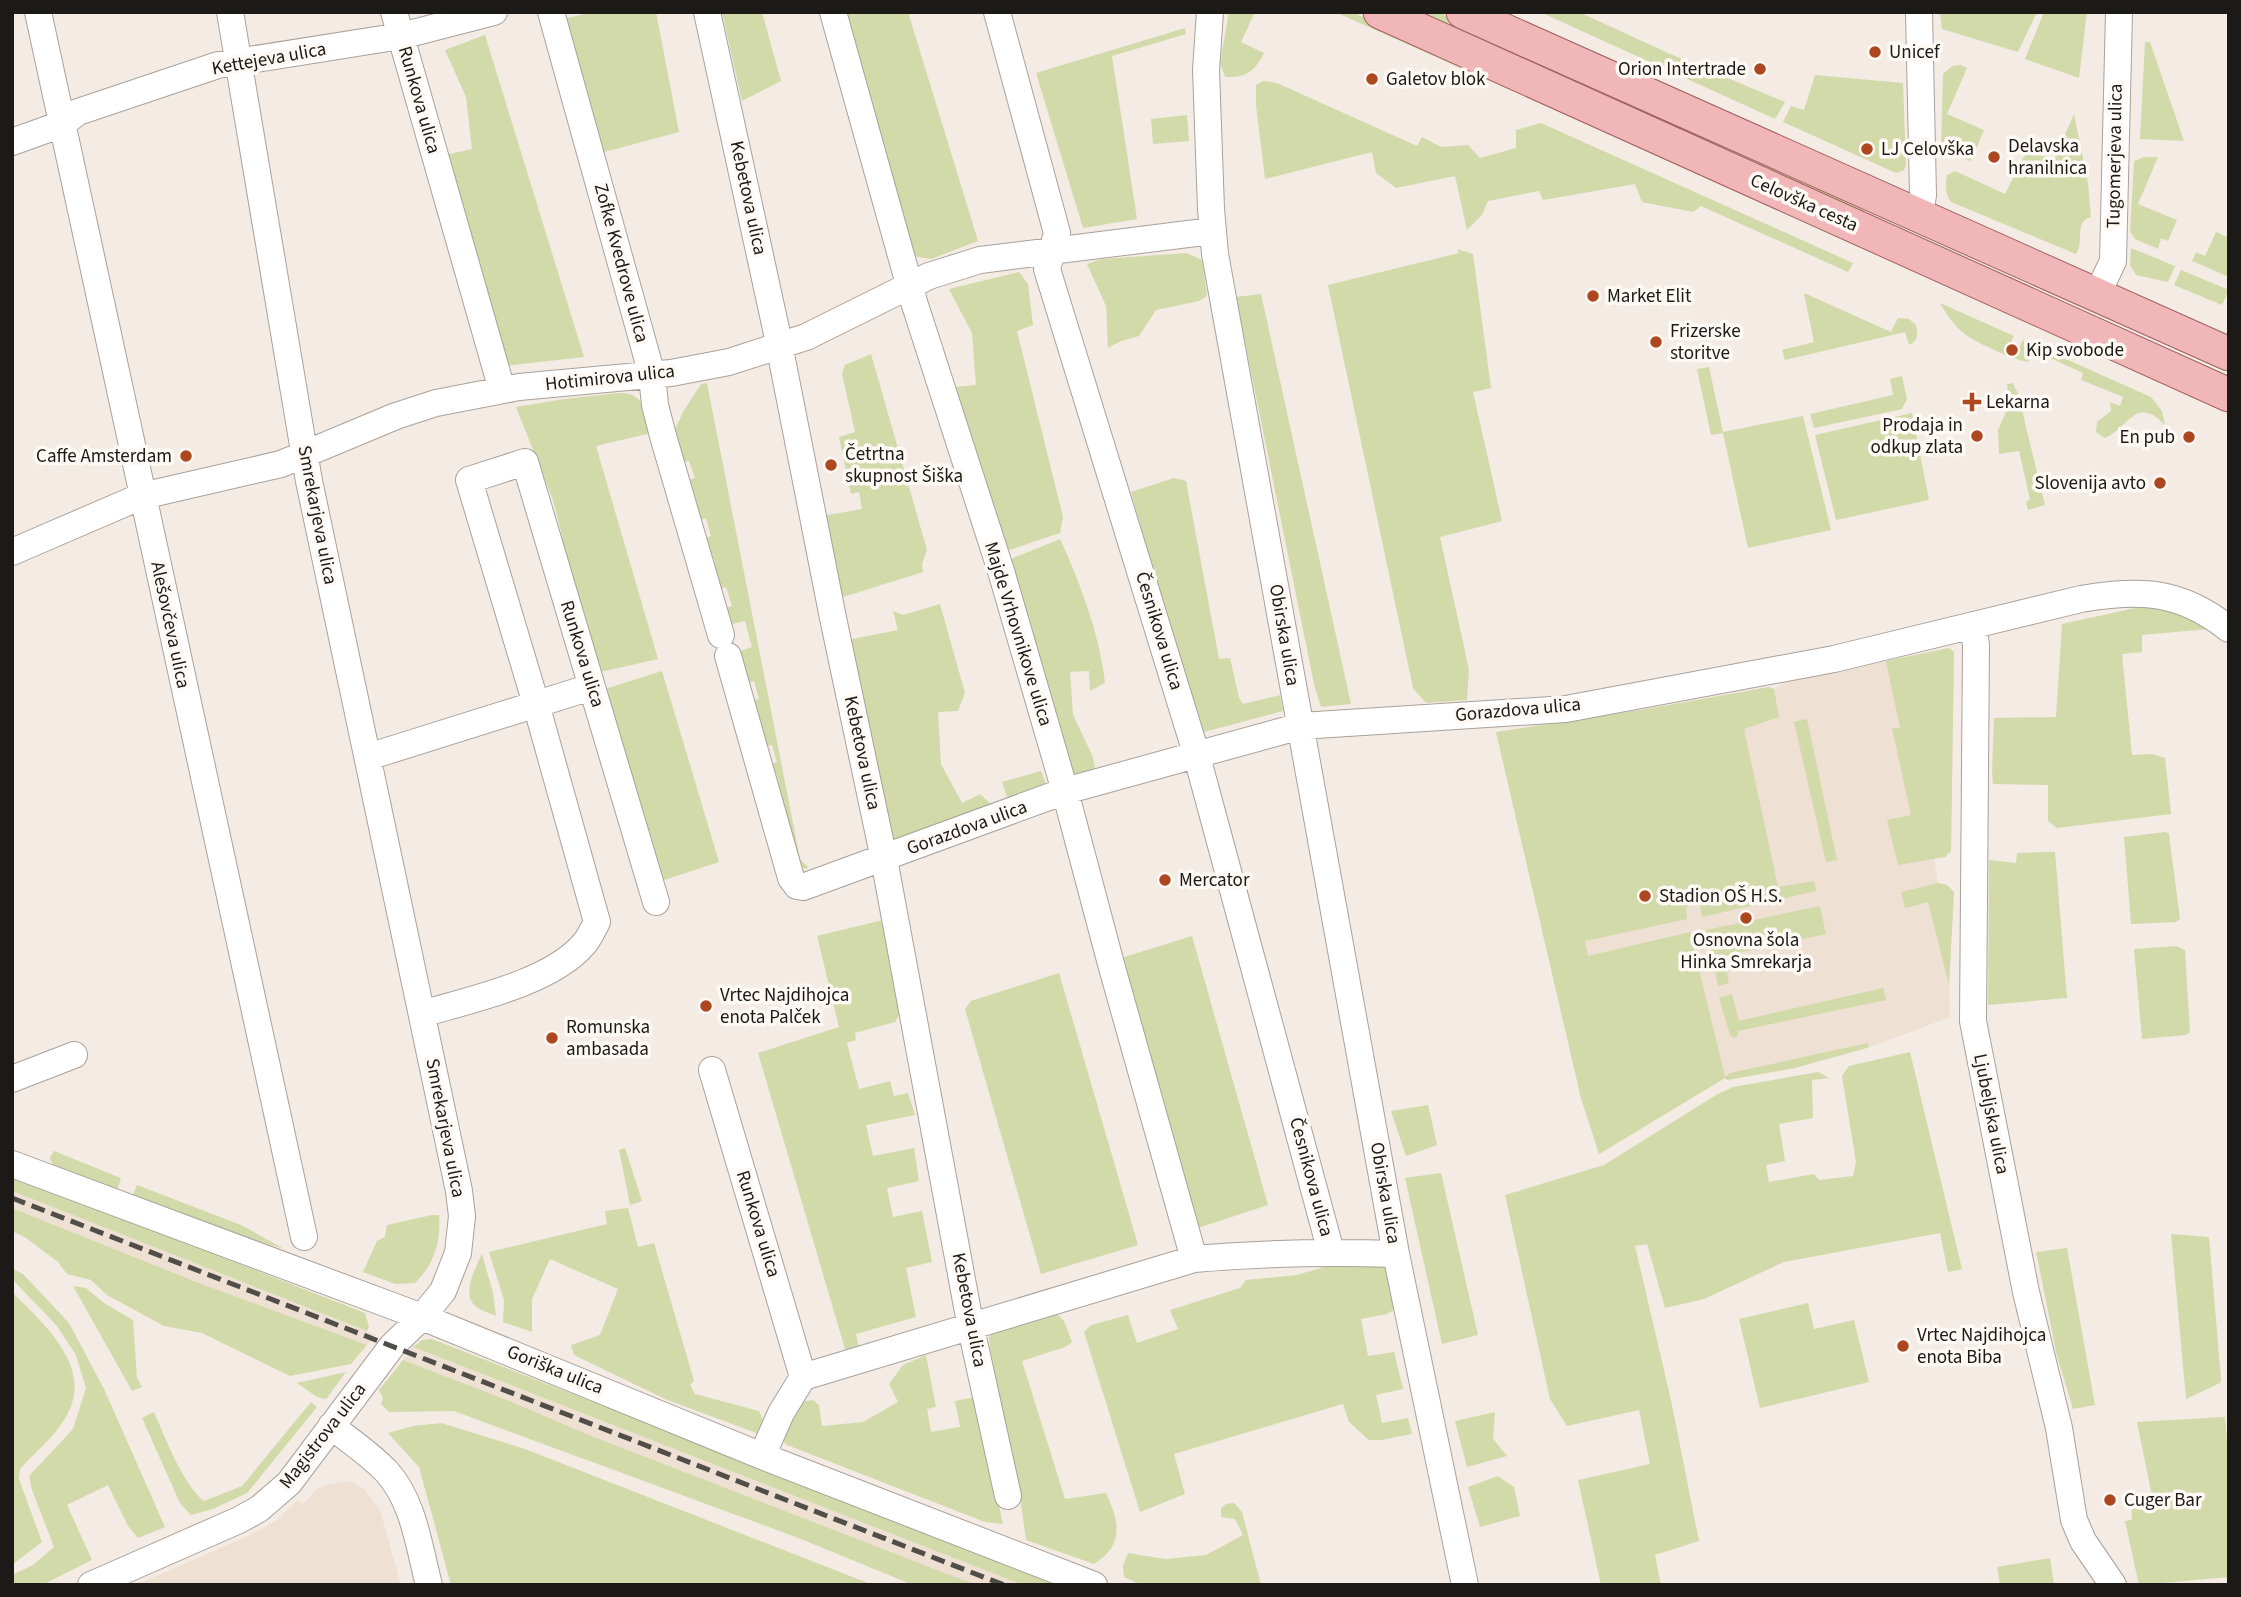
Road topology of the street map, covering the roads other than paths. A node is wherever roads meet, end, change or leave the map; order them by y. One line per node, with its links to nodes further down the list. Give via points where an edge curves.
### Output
1 (38, 12): 15 (street, Alešovčeva ulica)
2 (230, 12): 14 (street, Smrekarjeva ulica)
3 (494, 12): 13 (street, Kettejeva ulica)
4 (551, 12): 24 (street, Zofke Kvedrove ulica)
5 (707, 12): 22 (street, Kebetova ulica)
6 (832, 12): 20 (street, Majde Vrhovnikove ulica)
7 (996, 12): 19 (street, Česnikova ulica, via 1056,233)
8 (1210, 12): 18 (street, Obirska ulica, via 1206,70)
9 (1380, 12): 26 (main road, Celovška cesta)
10 (1463, 12): 17 (main road, Celovška cesta)
11 (1919, 12): 17 (street)
12 (2119, 12): 21 (street, Tugomerjeva ulica, via 2113,261)
13 (398, 24): 14 (street, Kettejeva ulica); 25 (street, Runkova ulica)
14 (238, 63): 15 (street, Kettejeva ulica, via 218,65 78,112); 27 (street, Smrekarjeva ulica)
15 (62, 124): 16 (street, Kettejeva ulica); 28 (street, Alešovčeva ulica)
16 (12, 142)
17 (1920, 215): 21 (main road, Celovška cesta)
18 (1212, 231): 19 (street, Hotimirova ulica); 34 (street, Obirska ulica)
19 (1051, 250): 20 (street, Hotimirova ulica, via 980,260); 35 (street, Česnikova ulica, via 1047,269)
20 (911, 286): 22 (street, Hotimirova ulica); 37 (street, Majde Vrhovnikove ulica)
21 (2097, 295): 23 (main road, Celovška cesta)
22 (780, 347): 24 (street, Hotimirova ulica, via 702,368); 38 (street, Kebetova ulica)
23 (2229, 354)
24 (652, 375): 25 (street, Hotimirova ulica); 39 (street, Zofke Kvedrove ulica, via 655,405 791,878 797,886)
25 (502, 390): 27 (street, Hotimirova ulica, via 415,410)
26 (2229, 395)
27 (304, 454): 28 (street, Hotimirova ulica); 36 (street, Smrekarjeva ulica)
28 (142, 496): 29 (street, Hotimirova ulica); 46 (street, Alešovčeva ulica)
29 (12, 552)
30 (1973, 625): 31 (street, Gorazdova ulica, via 2081,599 2135,592 2175,598); 34 (street, Gorazdova ulica, via 1762,674 1566,709); 60 (street, Ljubeljska ulica, via 1973,1021 2026,1292 2059,1428 2074,1520)
31 (2229, 629)
32 (591, 687): 33 (street); 33 (street, Runkova ulica, via 526,463 469,480); 40 (street, Runkova ulica)
33 (536, 704): 36 (street); 41 (street, via 597,922 583,945 559,964 509,989)
34 (1301, 726): 35 (street, Gorazdova ulica); 48 (street, Obirska ulica)
35 (1196, 753): 37 (street, Gorazdova ulica); 47 (street, Česnikova ulica)
36 (368, 757): 41 (street, Smrekarjeva ulica)
37 (1065, 791): 38 (street, Gorazdova ulica); 49 (street, Majde Vrhovnikove ulica)
38 (884, 859): 39 (street, Gorazdova ulica); 51 (street, Kebetova ulica)
39 (813, 884)
40 (656, 902)
41 (422, 1014): 50 (street, Smrekarjeva ulica, via 462,1216 458,1253 445,1289)
42 (74, 1055): 44 (street)
43 (712, 1070): 52 (street, Runkova ulica)
44 (12, 1079)
45 (12, 1164): 50 (street, Goriška ulica)
46 (304, 1237)
47 (1331, 1252): 48 (street, Obirska ulica); 49 (street, Obirska ulica)
48 (1396, 1255): 59 (street, Obirska ulica)
49 (1194, 1259): 51 (street, Obirska ulica)
50 (422, 1317): 53 (street, Magistrova ulica, via 392,1346); 54 (street, Goriška ulica)
51 (971, 1328): 52 (street, Obirska ulica); 55 (street, Kebetova ulica)
52 (803, 1377): 54 (street)
53 (331, 1426): 56 (street, Magistrova ulica, via 289,1482 258,1509); 57 (street, via 372,1458 400,1490)
54 (762, 1455): 58 (street, Goriška ulica)
55 (1008, 1496)
56 (91, 1585)
57 (429, 1585)
58 (1094, 1585)
59 (1465, 1585)
60 (2113, 1585)

